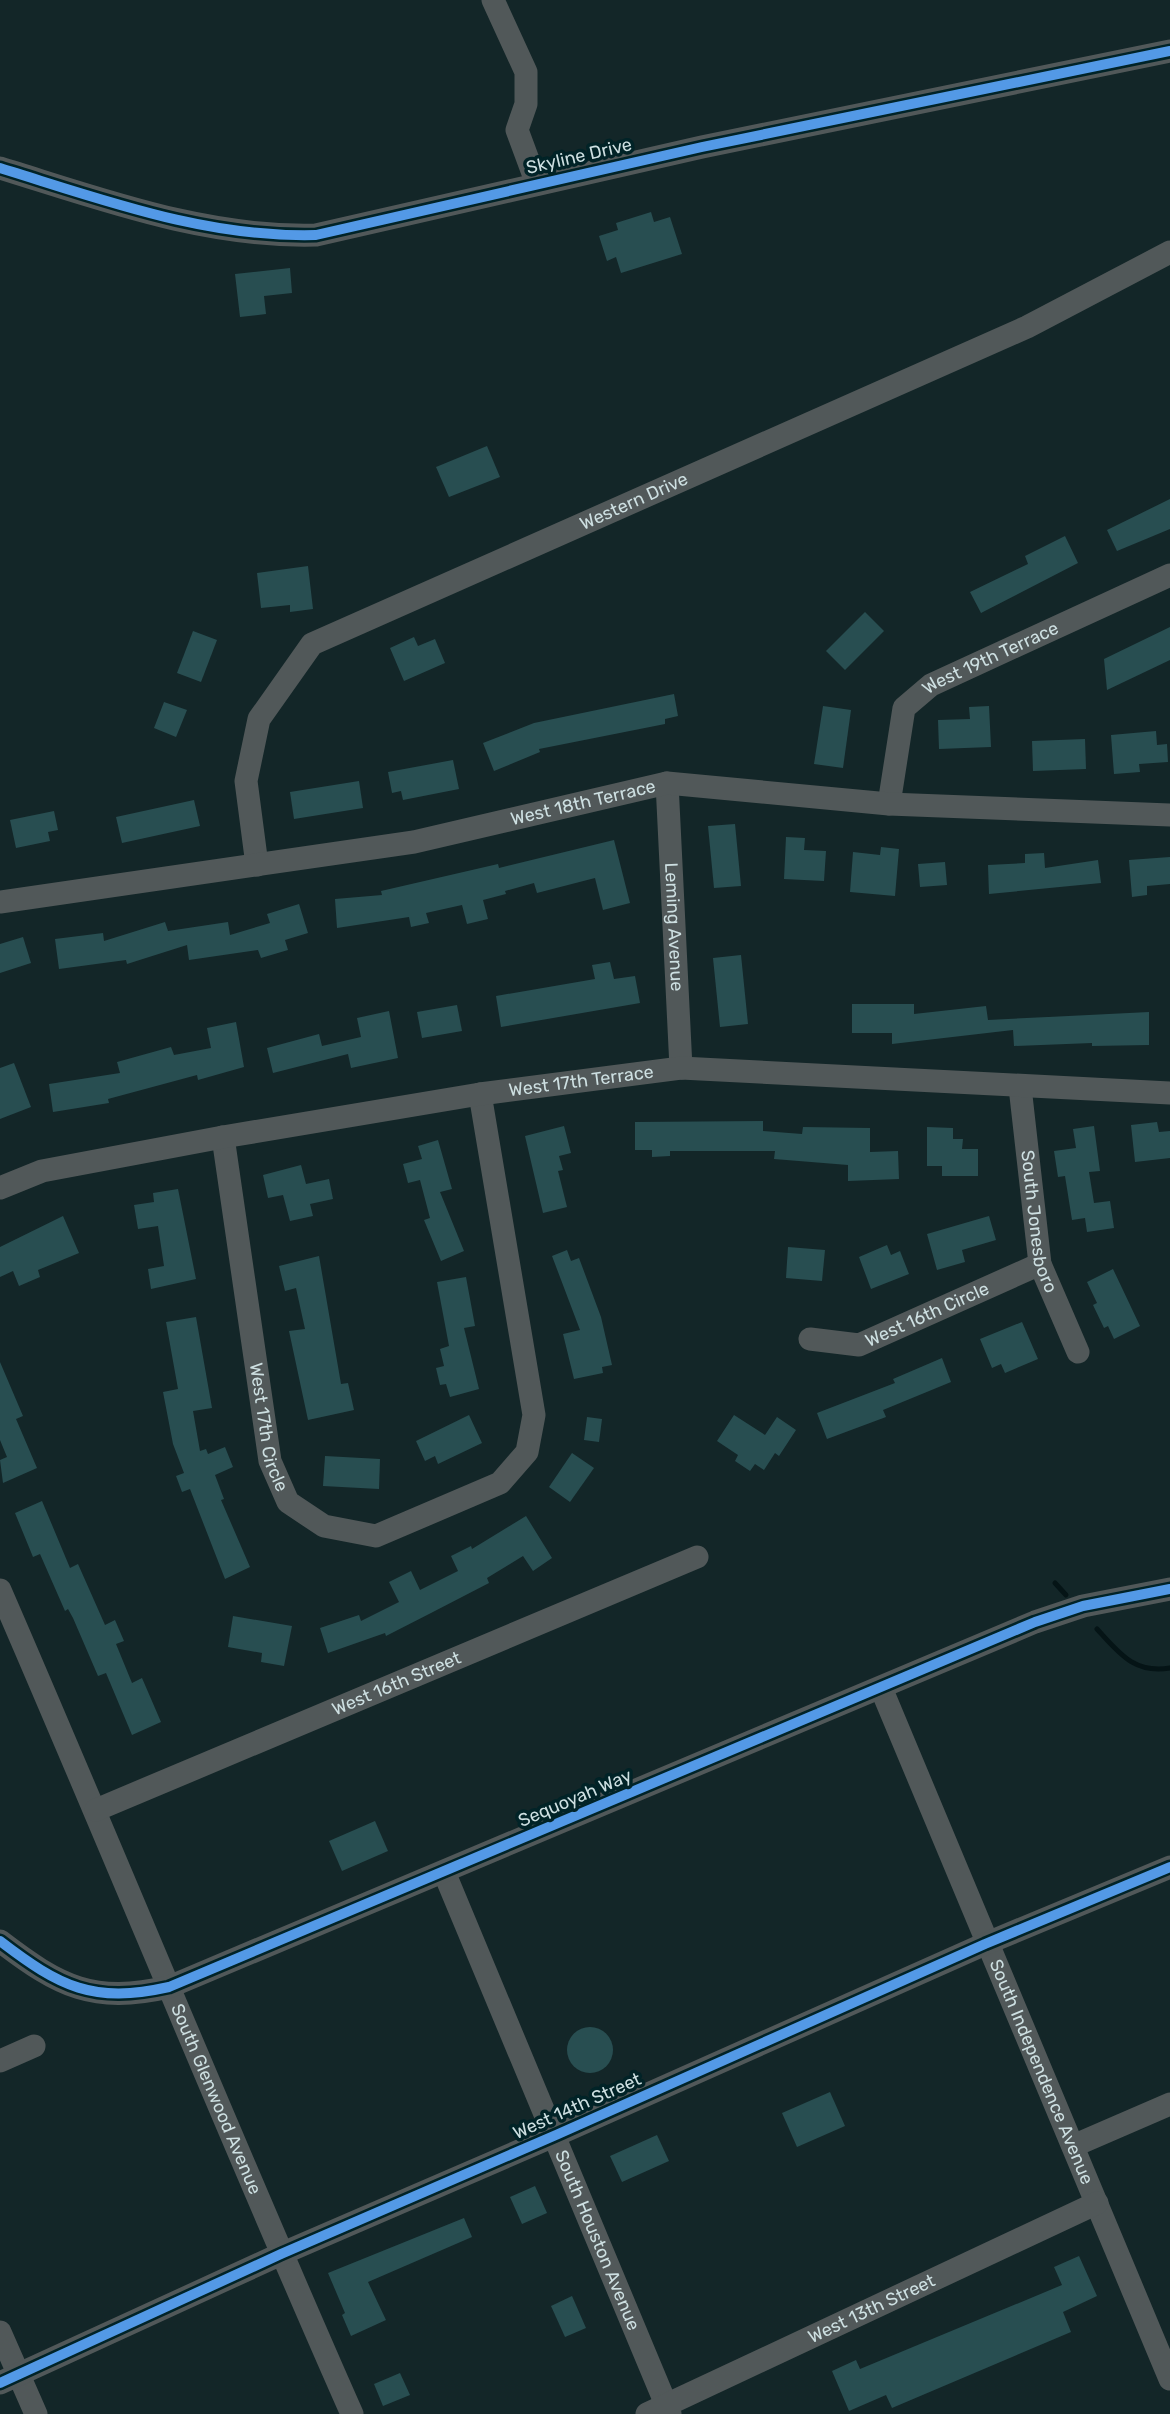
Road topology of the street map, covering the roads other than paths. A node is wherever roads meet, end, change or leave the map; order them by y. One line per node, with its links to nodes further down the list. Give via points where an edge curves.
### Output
1 (493, 0): 4 (street, via 526,72 526,104 517,130)
2 (1170, 51): 4 (street, Skyline Drive)
3 (0, 168): 4 (street, Skyline Drive, via 160,217 271,236 316,234)
4 (537, 184)
5 (1170, 252): 10 (street, Western Drive, via 1027,327 312,644 259,719 246,781)
6 (1170, 575): 8 (street, West 19th Terrace, via 931,685 904,708)
7 (667, 783): 8 (street, West 18th Terrace); 10 (street, West 18th Terrace, via 414,842); 12 (street, Leming Avenue)
8 (889, 804): 9 (street, West 18th Terrace)
9 (1170, 815)
10 (257, 865): 11 (street, West 18th Terrace)
11 (0, 902)
12 (681, 1068): 13 (street, West 17th Terrace); 15 (street, West 17th Terrace)
13 (1020, 1087): 14 (street, West 17th Terrace); 18 (street, South Jonesboro)
14 (1170, 1093)
15 (480, 1094): 16 (street, West 17th Terrace); 16 (street, West 17th Circle, via 534,1415 527,1452 499,1483 376,1536 324,1526 288,1502 270,1461)
16 (223, 1137): 17 (street, West 17th Terrace, via 42,1171)
17 (0, 1188)
18 (1040, 1264): 19 (street, West 16th Circle, via 859,1345); 20 (street, South Jonesboro)
19 (810, 1339)
20 (1078, 1352)
21 (697, 1557): 25 (street, West 16th Street)
22 (1170, 1589): 24 (street, Sequoyah Way, via 1083,1606 1035,1622)
23 (0, 1590): 25 (street, South Glenwood Avenue)
24 (881, 1689): 27 (street, Sequoyah Way); 29 (street, South Independence Avenue)
25 (96, 1810): 30 (street, South Glenwood Avenue)
26 (1170, 1867): 29 (street, West 14th Street)
27 (444, 1872): 30 (street, Sequoyah Way); 34 (street, South Houston Avenue)
28 (0, 1941): 30 (street, Sequoyah Way, via 63,1983 98,1993 131,1996)
29 (985, 1944): 34 (street, West 14th Street); 35 (street, South Independence Avenue)
30 (169, 1987): 37 (street, South Glenwood Avenue)
31 (34, 2046): 32 (street)
32 (0, 2061)
33 (1170, 2104): 35 (street)
34 (556, 2135): 37 (street, West 14th Street); 41 (street, South Houston Avenue)
35 (1073, 2146): 36 (street, South Independence Avenue)
36 (1097, 2203): 40 (street, South Independence Avenue); 41 (street, West 13th Street)
37 (281, 2254): 39 (street, West 14th Street); 43 (street, South Glenwood Avenue)
38 (0, 2332): 39 (street)
39 (9, 2379): 42 (street)
40 (1170, 2379)
41 (661, 2411)
42 (36, 2414)
43 (352, 2414)

